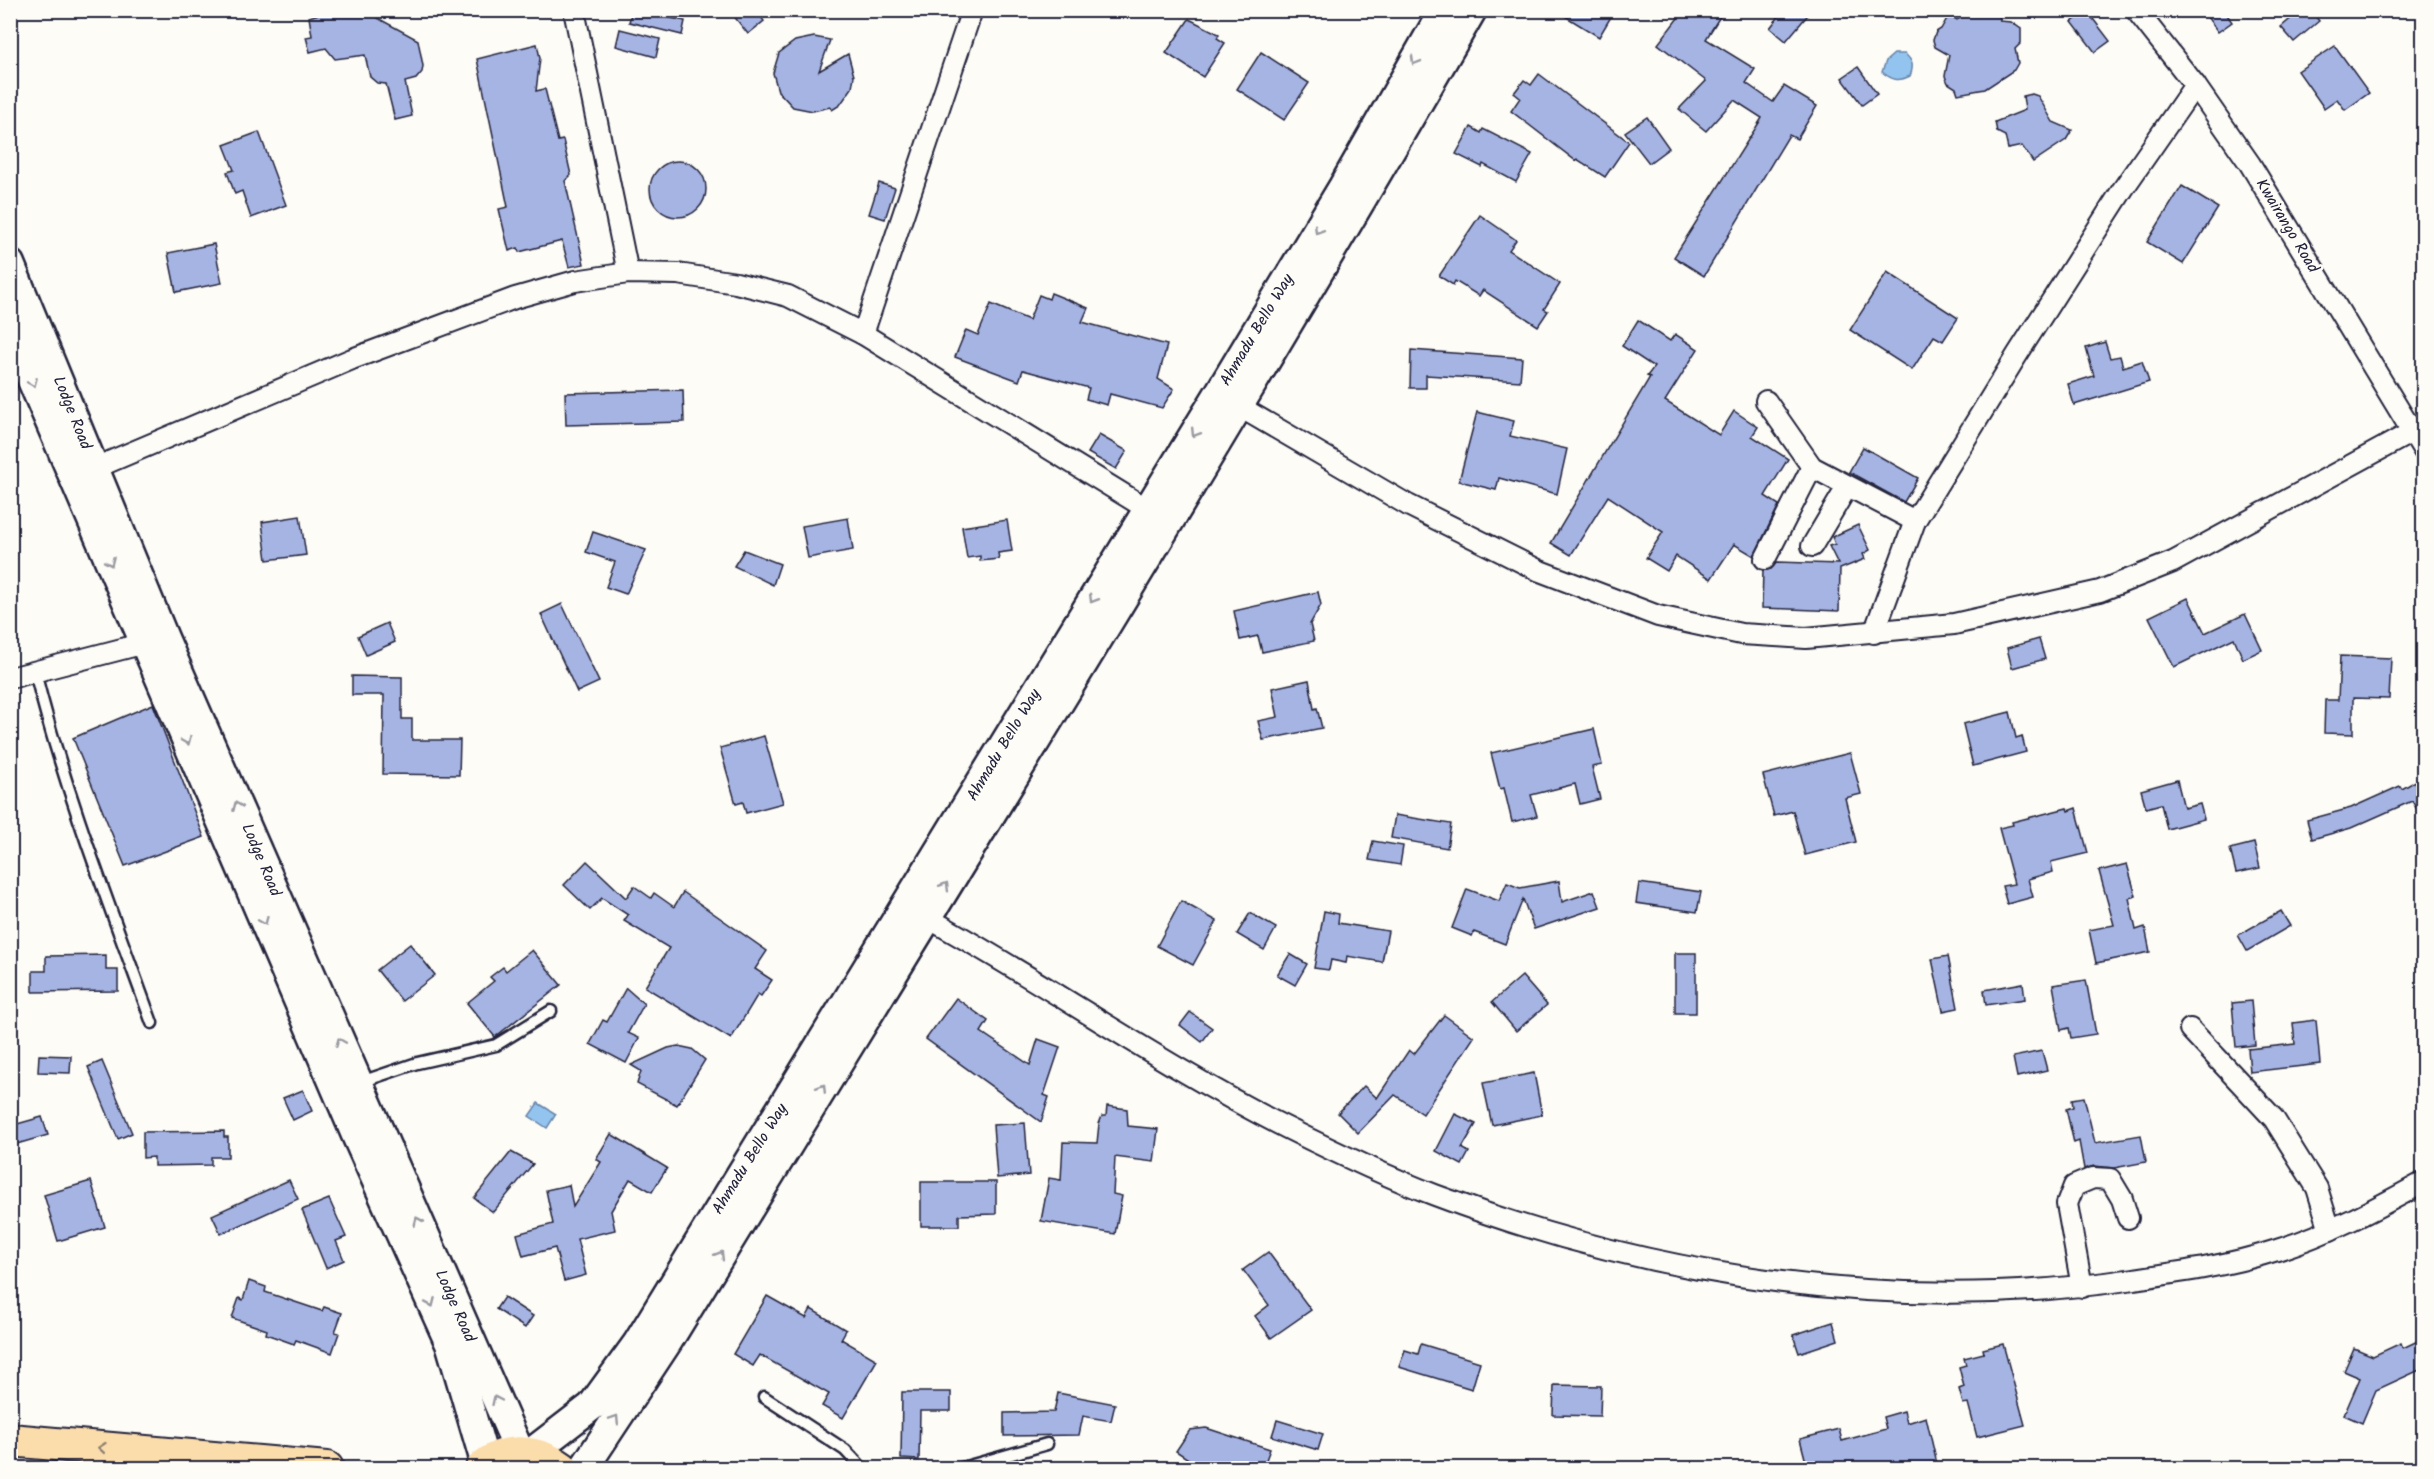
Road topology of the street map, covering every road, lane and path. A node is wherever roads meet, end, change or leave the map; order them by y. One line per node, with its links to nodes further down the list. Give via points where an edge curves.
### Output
1 (574, 10): 8 (street)
2 (972, 10): 10 (street)
3 (1444, 10): 11 (main road, Ahmadu Bello Way, one-way to 11)
4 (1472, 10): 11 (main road, Ahmadu Bello Way)
5 (2136, 10): 6 (street, Kwairango Road)
6 (2195, 85): 13 (street, Kwairango Road, via 2250,164); 19 (street, via 2035,326)
7 (10, 264): 16 (main road, Lodge Road)
8 (628, 273): 10 (street, via 678,274 788,296); 16 (street, via 575,281 515,298 352,359)
9 (10, 329): 23 (main road, Lodge Road, one-way to 23)
10 (863, 334): 18 (street)
11 (1228, 400): 18 (main road, Ahmadu Bello Way); 22 (street, via 1408,505 1540,571 1658,616 1741,634 1806,638)
12 (1766, 401): 15 (street)
13 (2412, 432): 14 (street, Kwairango Road); 22 (street, via 2173,562 2100,591 1954,624)
14 (2424, 451)
15 (1812, 467): 17 (street); 21 (street)
16 (94, 468): 31 (main road, Lodge Road, one-way to 16)
17 (1847, 487): 19 (street); 20 (street)
18 (1158, 516): 26 (main road, Ahmadu Bello Way)
19 (1915, 521): 22 (street)
20 (1812, 546)
21 (1765, 559)
22 (1874, 633)
23 (145, 643): 24 (street); 40 (main road, Lodge Road, one-way to 40, via 451,1346)
24 (35, 672): 25 (street); 28 (lane, via 80,823)
25 (10, 678)
26 (916, 911): 30 (main road, Ahmadu Bello Way); 35 (street, via 1206,1087 1433,1195 1574,1240 1772,1282 1910,1293)
27 (551, 1011): 31 (lane, via 496,1045 417,1063)
28 (152, 1023)
29 (2190, 1029): 34 (street, via 2274,1119 2317,1188)
30 (832, 1048): 39 (main road, Ahmadu Bello Way, via 613,1380 592,1406); 43 (main road, Ahmadu Bello Way, one-way to 30, via 668,1341)
31 (358, 1083): 39 (main road, Lodge Road, one-way to 31)
32 (2424, 1182): 34 (street)
33 (2128, 1218): 35 (street, via 2110,1179 2093,1178 2074,1186 2067,1204)
34 (2330, 1230): 35 (street, via 2276,1251 2195,1270)
35 (2082, 1287)
36 (764, 1397): 44 (lane, via 845,1450)
37 (10, 1440): 41 (main road, one-way to 37)
38 (1047, 1444): 45 (lane)
39 (526, 1453): 40 (main road, via 503,1456); 42 (main road, via 551,1460)
40 (484, 1467)
41 (327, 1468)
42 (562, 1468)
43 (584, 1468)
44 (862, 1468)
45 (962, 1468)

